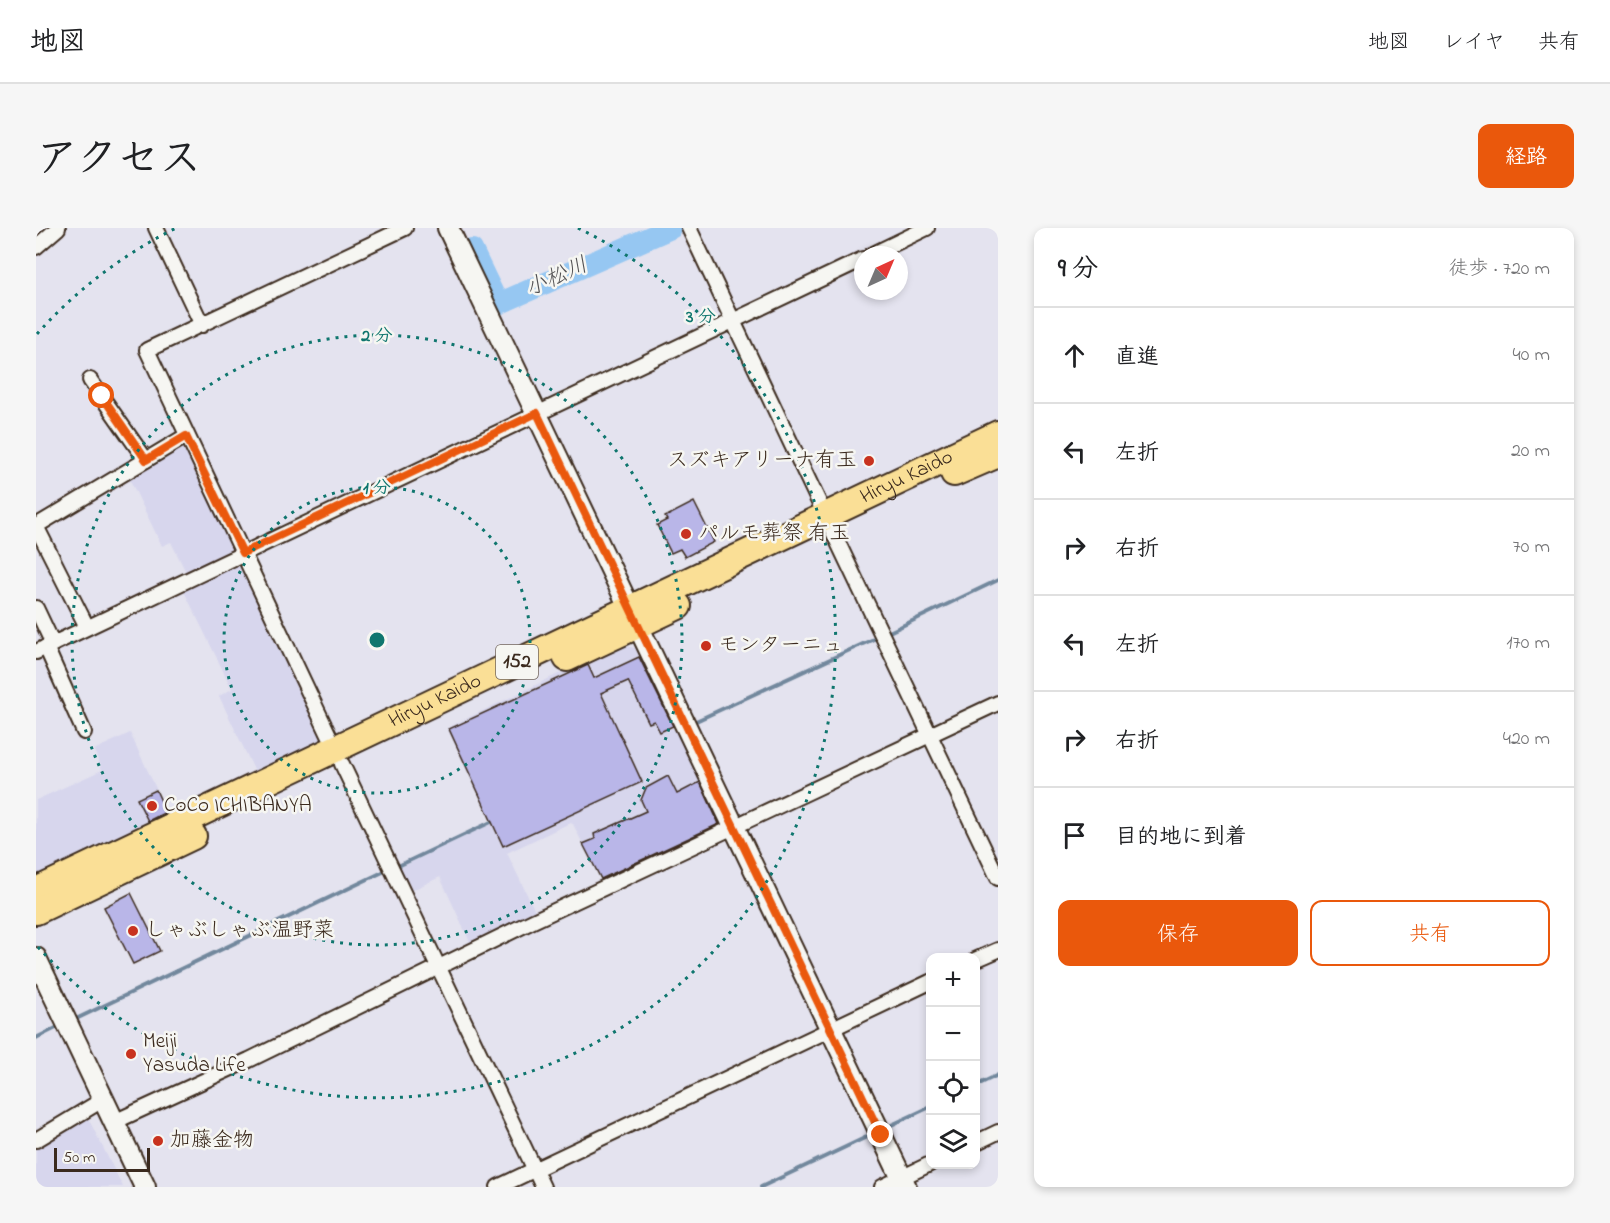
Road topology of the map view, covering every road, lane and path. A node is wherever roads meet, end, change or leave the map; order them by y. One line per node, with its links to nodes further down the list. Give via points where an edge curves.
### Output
1 (58, 228): 8 (street)
2 (156, 228): 11 (street)
3 (405, 228): 11 (street)
4 (448, 228): 13 (street)
5 (689, 228): 10 (street)
6 (927, 228): 7 (street)
7 (890, 246)
8 (36, 247)
9 (854, 263): 10 (street)
10 (734, 320): 13 (street); 18 (street)
11 (202, 325): 15 (street, via 147,350)
12 (90, 380): 17 (street)
13 (537, 413): 20 (street); 22 (street)
14 (998, 434): 18 (highway, Hiryu Kaido / 152)
15 (186, 436): 17 (street); 20 (street)
16 (998, 454): 18 (highway, Hiryu Kaido / 152)
17 (146, 460): 19 (street)
18 (829, 523): 22 (highway, Hiryu Kaido / 152); 27 (street)
19 (36, 526): 23 (street)
20 (243, 553): 23 (street); 28 (street)
21 (36, 608): 24 (street)
22 (634, 617): 28 (highway, Hiryu Kaido / 152); 29 (street)
23 (87, 627): 24 (street)
24 (45, 647): 26 (street)
25 (998, 703): 27 (street)
26 (84, 732)
27 (930, 735): 29 (street); 30 (street)
28 (339, 757): 31 (highway, Hiryu Kaido / 152); 32 (highway, Hiryu Kaido / 152); 36 (street)
29 (734, 826): 36 (street); 38 (street)
30 (998, 878)
31 (36, 891)
32 (36, 911)
33 (998, 950): 35 (street)
34 (36, 958): 39 (street)
35 (980, 958)
36 (438, 968): 40 (street); 45 (street)
37 (926, 984): 38 (street)
38 (831, 1029): 45 (street); 46 (street)
39 (104, 1099): 40 (street); 42 (street)
40 (114, 1122): 47 (street)
41 (998, 1132): 43 (street)
42 (36, 1140)
43 (980, 1141)
44 (926, 1167): 46 (street)
45 (534, 1170): 48 (street); 49 (street)
46 (904, 1182): 50 (street)
47 (144, 1187)
48 (498, 1187)
49 (543, 1187)
50 (882, 1187)

